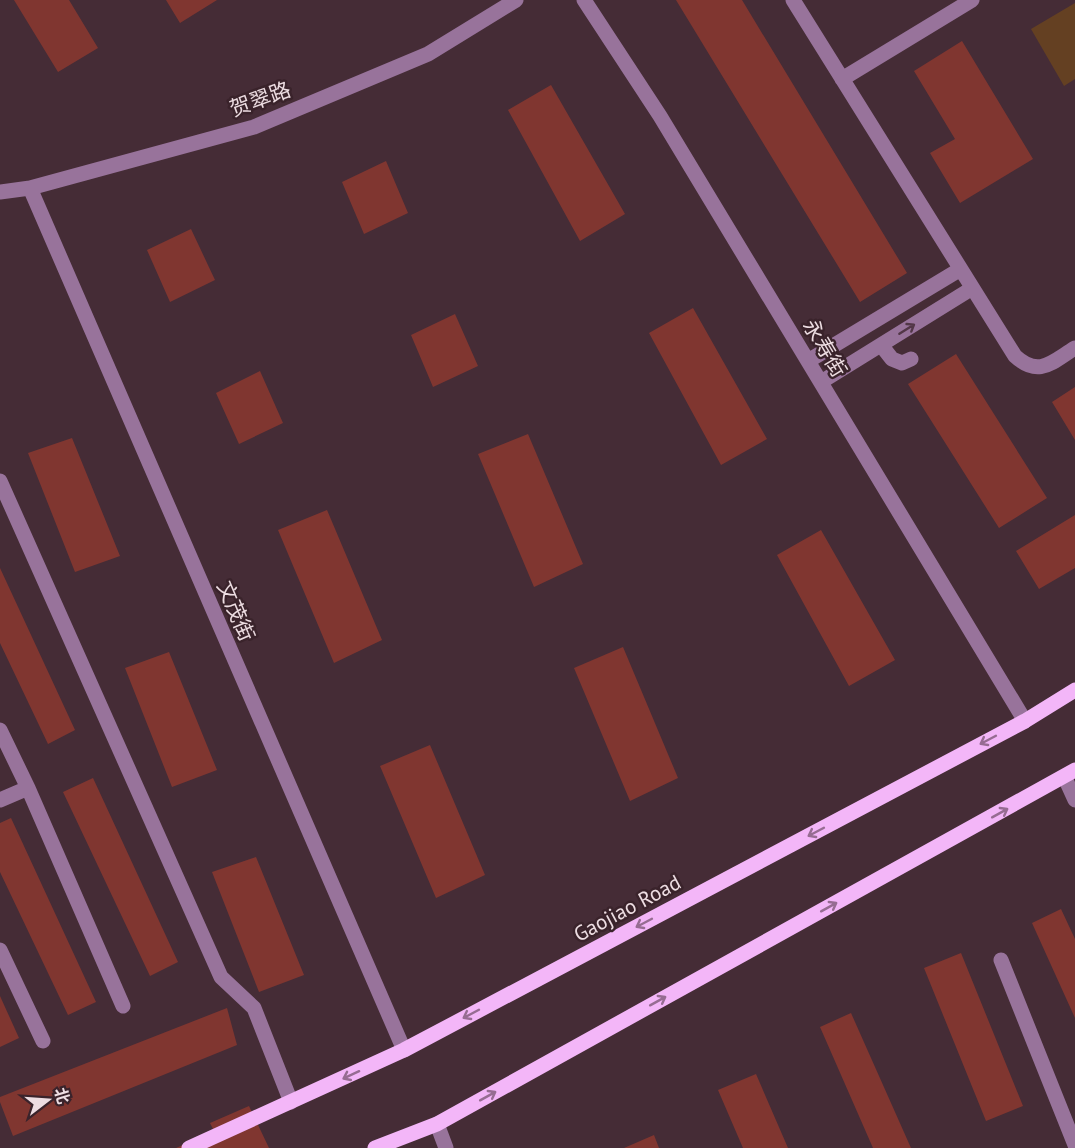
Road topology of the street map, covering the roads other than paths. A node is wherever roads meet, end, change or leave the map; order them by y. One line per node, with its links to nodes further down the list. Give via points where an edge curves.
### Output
1 (516, 0): 6 (street, 贺翠路, via 428,54 254,127)
2 (584, 0): 13 (street, 永寿街, via 660,116)
3 (793, 0): 5 (street)
4 (972, 0): 5 (street)
5 (842, 79): 8 (street)
6 (30, 188): 7 (street, 贺翠路); 27 (street, 文茂街)
7 (0, 192)
8 (959, 270): 9 (street); 13 (street)
9 (971, 289): 10 (street, one-way to 9); 11 (street, via 1007,347 1023,364 1045,367)
10 (881, 345): 12 (street, via 892,359 902,363); 14 (street)
11 (1075, 348)
12 (911, 359)
13 (808, 361): 14 (street, 永寿街)
14 (821, 382): 17 (street, 永寿街)
15 (0, 481): 28 (street, via 221,977 254,1008)
16 (1075, 690): 17 (main road, Gaojiao Road)
17 (1025, 721): 27 (main road, Gaojiao Road, one-way to 27)
18 (0, 730): 20 (street)
19 (1070, 774): 22 (street); 29 (main road, one-way to 19)
20 (28, 788): 21 (street); 25 (street)
21 (0, 800)
22 (1075, 800)
23 (0, 950): 26 (street)
24 (1001, 960): 30 (street)
25 (123, 1006)
26 (43, 1041)
27 (404, 1050): 28 (main road, Gaojiao Road, one-way to 28)
28 (291, 1102): 31 (main road, Gaojiao Road)
29 (436, 1124): 32 (main road); 33 (street)
30 (1075, 1145)
31 (189, 1148)
32 (375, 1148)
33 (446, 1148)

